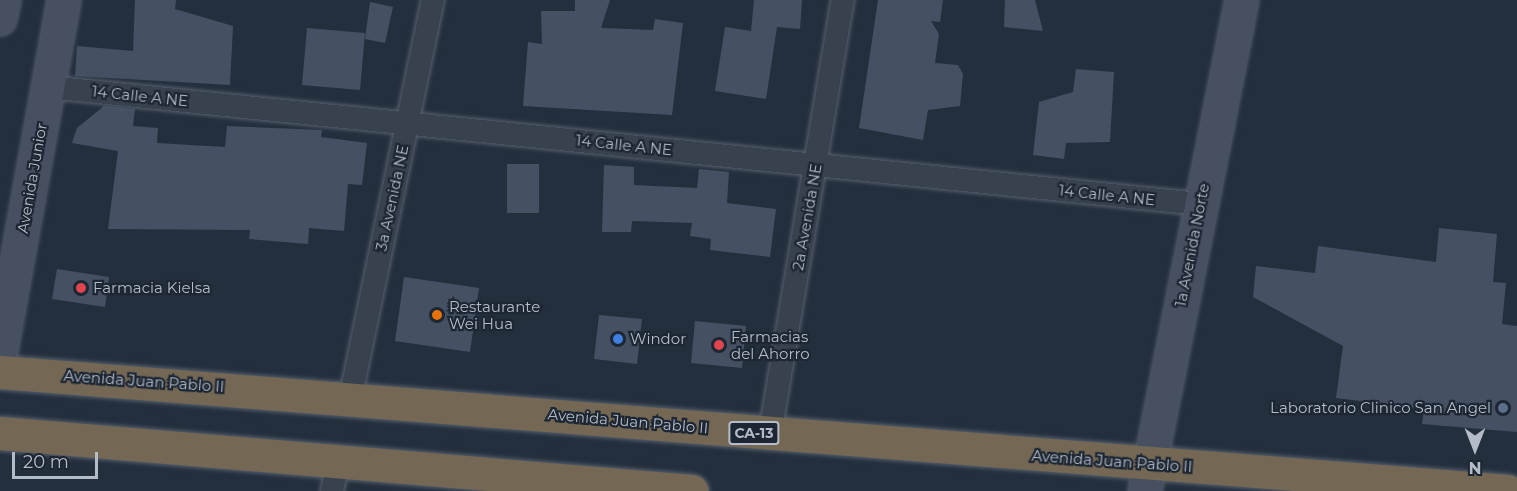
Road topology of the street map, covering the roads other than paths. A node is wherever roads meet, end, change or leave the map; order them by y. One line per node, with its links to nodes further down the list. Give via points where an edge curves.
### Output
1 (4, 0): 6 (street)
2 (64, 0): 7 (street, Avenida Junior)
3 (433, 0): 8 (street, 3a Avenida NE)
4 (843, 0): 9 (street, 2a Avenida NE)
5 (1242, 0): 10 (street, 1a Avenida Norte)
6 (0, 20)
7 (48, 87): 8 (street, 14 Calle A NE); 11 (street, Avenida Junior)
8 (408, 123): 9 (street, 14 Calle A NE); 13 (street, 3a Avenida NE)
9 (816, 165): 10 (street, 14 Calle A NE); 15 (street, 2a Avenida NE)
10 (1200, 204): 17 (street, 1a Avenida Norte)
11 (0, 356)
12 (0, 372): 13 (highway, Avenida Juan Pablo II / CA-13)
13 (351, 395): 15 (highway, Avenida Juan Pablo II / CA-13)
14 (0, 433): 16 (highway)
15 (770, 434): 17 (highway, Avenida Juan Pablo II / CA-13)
16 (335, 477): 18 (highway)
17 (1147, 477): 19 (highway, Avenida Juan Pablo II / CA-13)
18 (692, 491)
19 (1508, 491)

